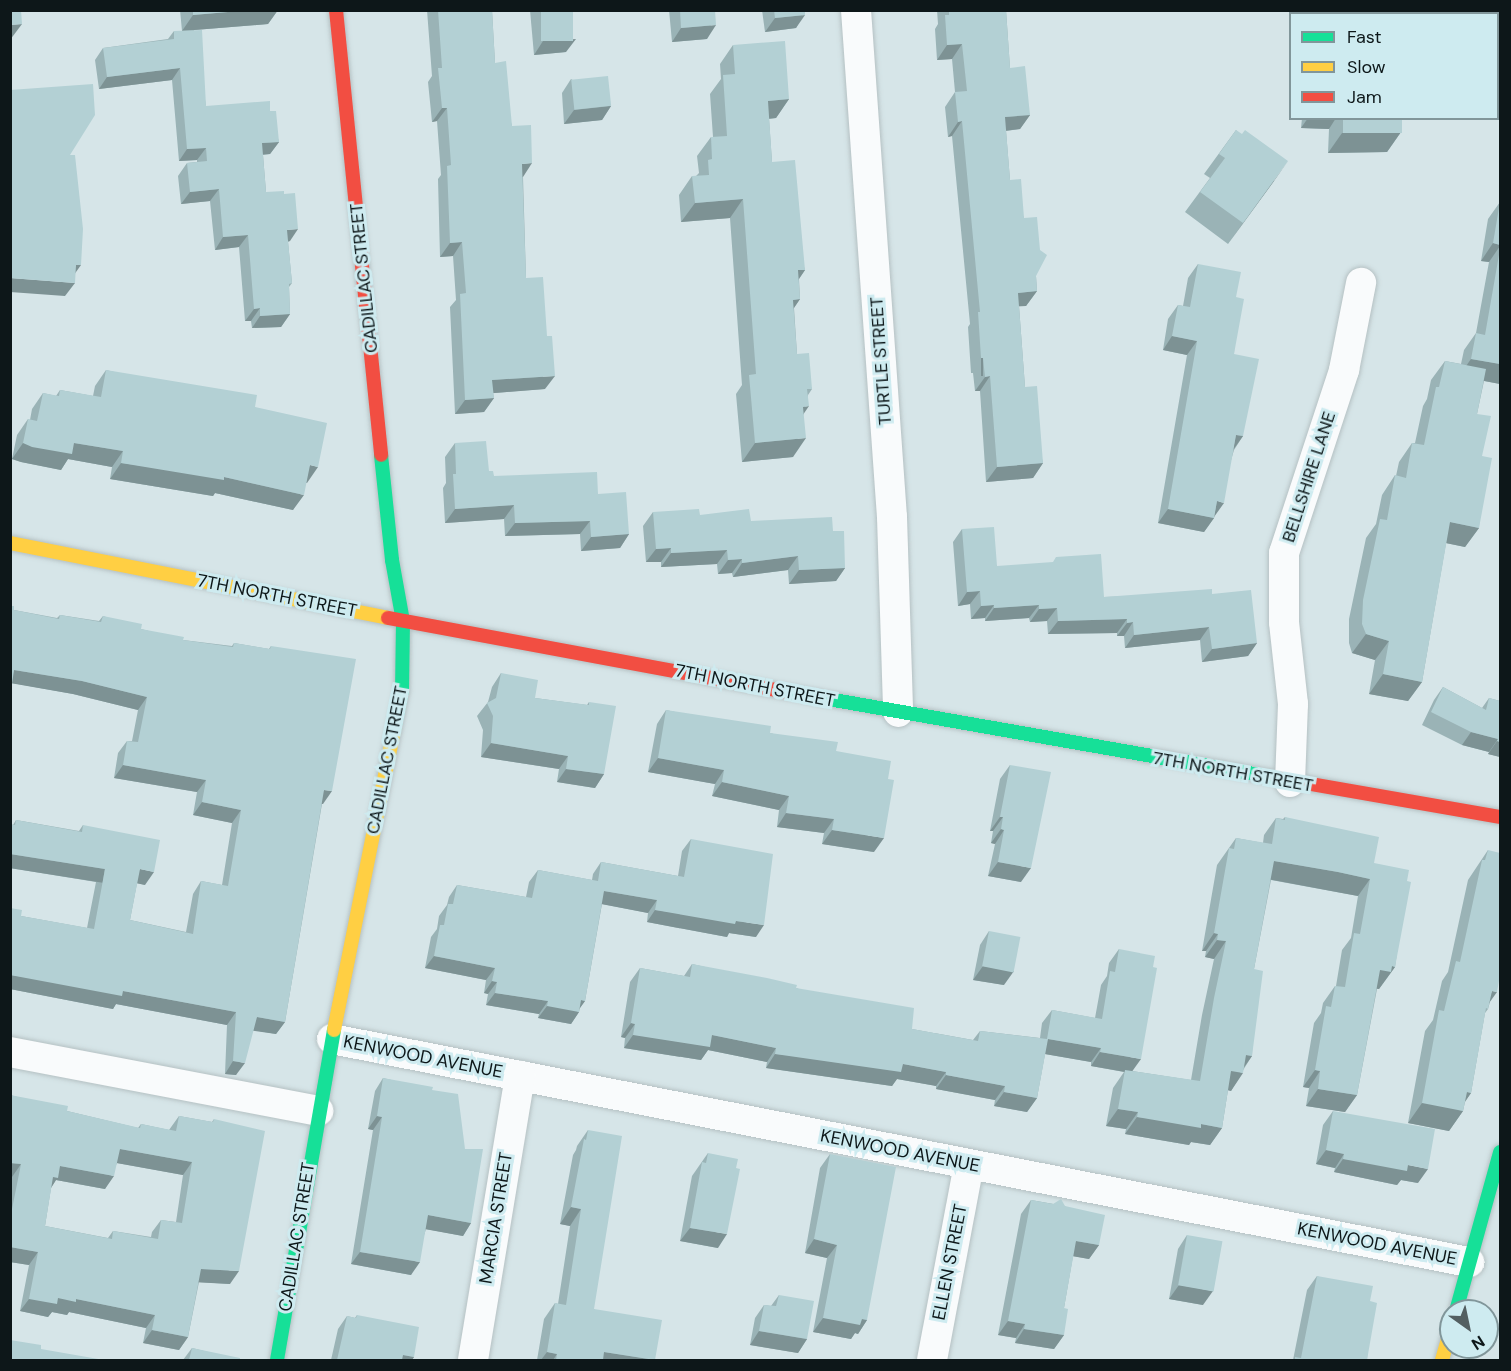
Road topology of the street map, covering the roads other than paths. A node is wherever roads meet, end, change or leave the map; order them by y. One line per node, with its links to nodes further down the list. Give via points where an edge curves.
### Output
1 (336, 10): 5 (street, CADILLAC STREET, via 392,560)
2 (856, 10): 6 (street, TURTLE STREET, via 892,517)
3 (1361, 283): 7 (street, BELLSHIRE LANE, via 1344,370 1284,553 1284,622 1293,704)
4 (10, 543): 5 (street, 7TH NORTH STREET)
5 (403, 621): 6 (street, 7TH NORTH STREET); 9 (street, CADILLAC STREET, via 402,690)
6 (898, 712): 7 (street, 7TH NORTH STREET)
7 (1290, 782): 8 (street, 7TH NORTH STREET)
8 (1500, 817)
9 (332, 1039): 11 (street, KENWOOD AVENUE); 12 (street, CADILLAC STREET)
10 (10, 1052): 12 (street)
11 (520, 1076): 14 (street, KENWOOD AVENUE); 18 (street, MARCIA STREET)
12 (318, 1111): 17 (street, CADILLAC STREET)
13 (1500, 1152): 15 (street)
14 (969, 1164): 15 (street, KENWOOD AVENUE); 19 (street, ELLEN STREET)
15 (1469, 1262): 16 (street)
16 (1459, 1299)
17 (277, 1360)
18 (473, 1360)
19 (932, 1360)

